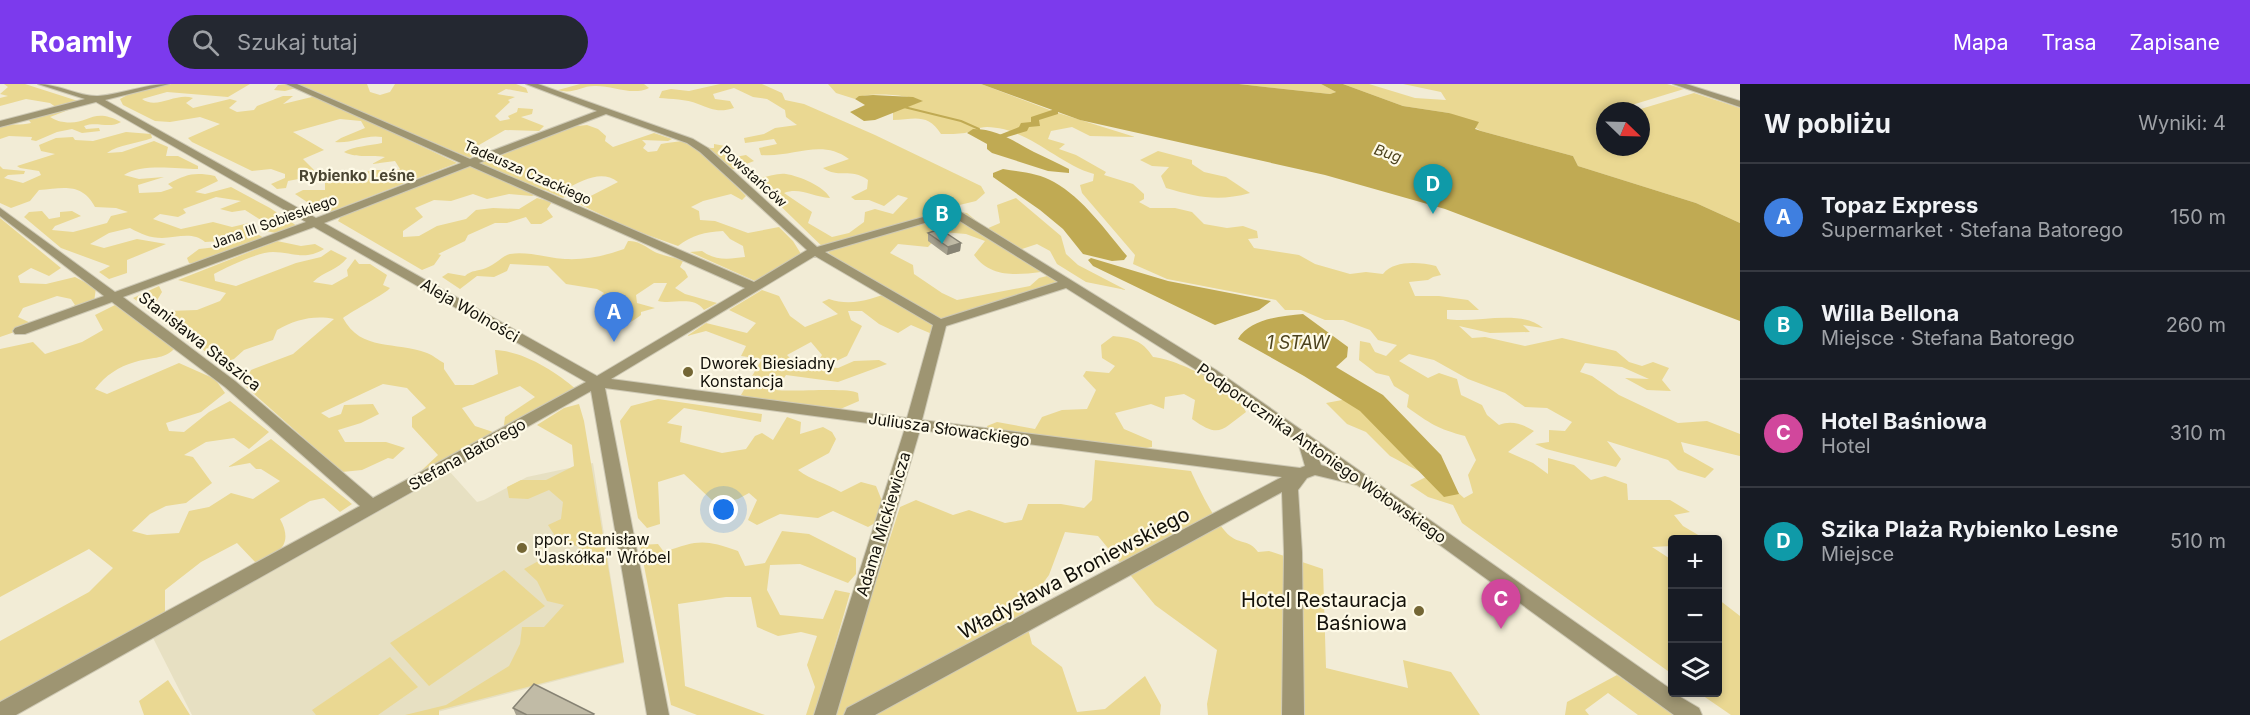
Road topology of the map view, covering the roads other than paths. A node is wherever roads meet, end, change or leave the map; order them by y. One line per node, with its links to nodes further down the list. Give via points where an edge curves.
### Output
1 (165, 84): 6 (street)
2 (290, 84): 10 (street, Tadeusza Czackiego)
3 (530, 84): 8 (street, Powstańców)
4 (1677, 84): 7 (street)
5 (49, 85): 6 (street, Aleja Wolności)
6 (97, 99): 9 (street); 13 (street, Aleja Wolności)
7 (1740, 104)
8 (605, 111): 10 (street, Jana III Sobieskiego); 14 (street, Powstańców, via 690,141)
9 (0, 124)
10 (470, 162): 13 (street, Jana III Sobieskiego); 16 (street, Tadeusza Czackiego)
11 (0, 211): 17 (street, Stanisława Staszica)
12 (941, 214): 14 (street, Stefana Batorego); 15 (street, Podporucznika Antoniego Wołowskiego, via 965,217)
13 (316, 222): 17 (street, Jana III Sobieskiego); 20 (street, Aleja Wolności)
14 (814, 251): 16 (street, Stefana Batorego); 18 (street, Powstańców)
15 (1069, 283): 18 (street); 22 (street, Podporucznika Antoniego Wołowskiego, via 1211,373)
16 (753, 287): 20 (street, Stefana Batorego)
17 (112, 296): 19 (street, Jana III Sobieskiego); 25 (street, Stanisława Staszica, via 230,384)
18 (940, 324): 21 (street, Adama Mickiewicza)
19 (20, 331)
20 (597, 382): 21 (street, Juliusza Słowackiego); 25 (street, Stefana Batorego); 27 (street)
21 (912, 425): 23 (street, Juliusza Słowackiego); 28 (street, Adama Mickiewicza)
22 (1305, 441): 23 (street); 24 (street, Podporucznika Antoniego Wołowskiego)
23 (1308, 471): 24 (street); 29 (street, Władysława Broniewskiego); 30 (street, via 1290,490)
24 (1365, 482): 31 (street, Podporucznika Antoniego Wołowskiego)
25 (372, 507): 26 (street, Stefana Batorego)
26 (0, 713)
27 (658, 715)
28 (825, 715)
29 (855, 715)
30 (1293, 715)
31 (1691, 715)

